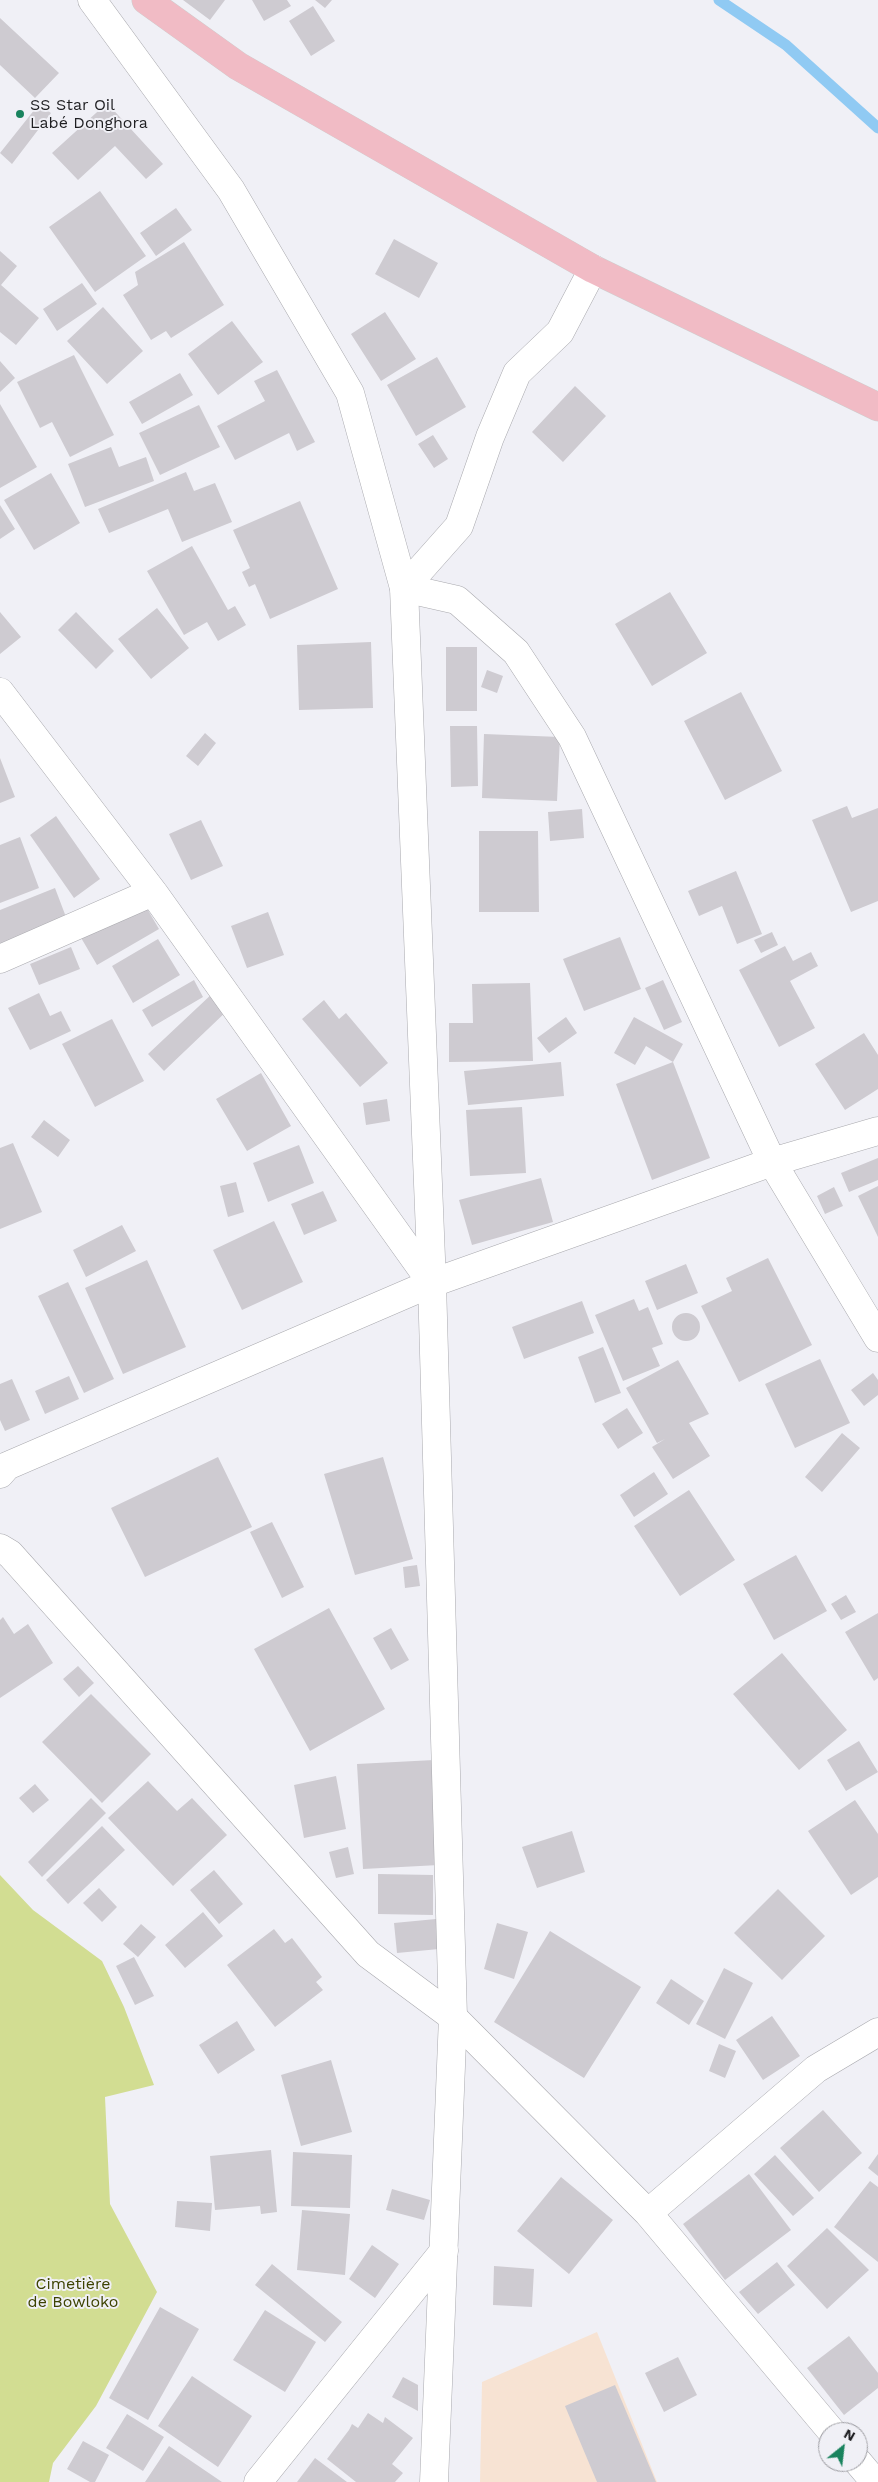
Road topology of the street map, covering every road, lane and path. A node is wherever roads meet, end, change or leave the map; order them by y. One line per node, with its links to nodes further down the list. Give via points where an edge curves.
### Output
1 (92, 0): 5 (street, via 231,190 350,393)
2 (146, 0): 3 (main road, via 238,66)
3 (593, 269): 4 (main road); 5 (street, via 560,332 517,373 490,437 460,526)
4 (878, 408)
5 (404, 588): 10 (street, via 457,600 494,632 516,652 572,737); 11 (street)
6 (0, 692): 7 (street)
7 (153, 892): 8 (street); 11 (street)
8 (0, 959)
9 (878, 1131): 10 (street)
10 (772, 1162): 11 (street); 12 (street)
11 (432, 1283): 13 (street, via 6,1466); 15 (street)
12 (878, 1338)
13 (0, 1474)
14 (0, 1548): 15 (street, via 10,1554 368,1954)
15 (454, 2017): 17 (street); 18 (street)
16 (878, 2032): 17 (street, via 816,2069)
17 (648, 2213): 19 (street)
18 (444, 2252): 21 (street); 22 (street)
19 (824, 2422)
20 (866, 2472): 23 (street)
21 (258, 2482)
22 (434, 2482)
23 (874, 2482)

